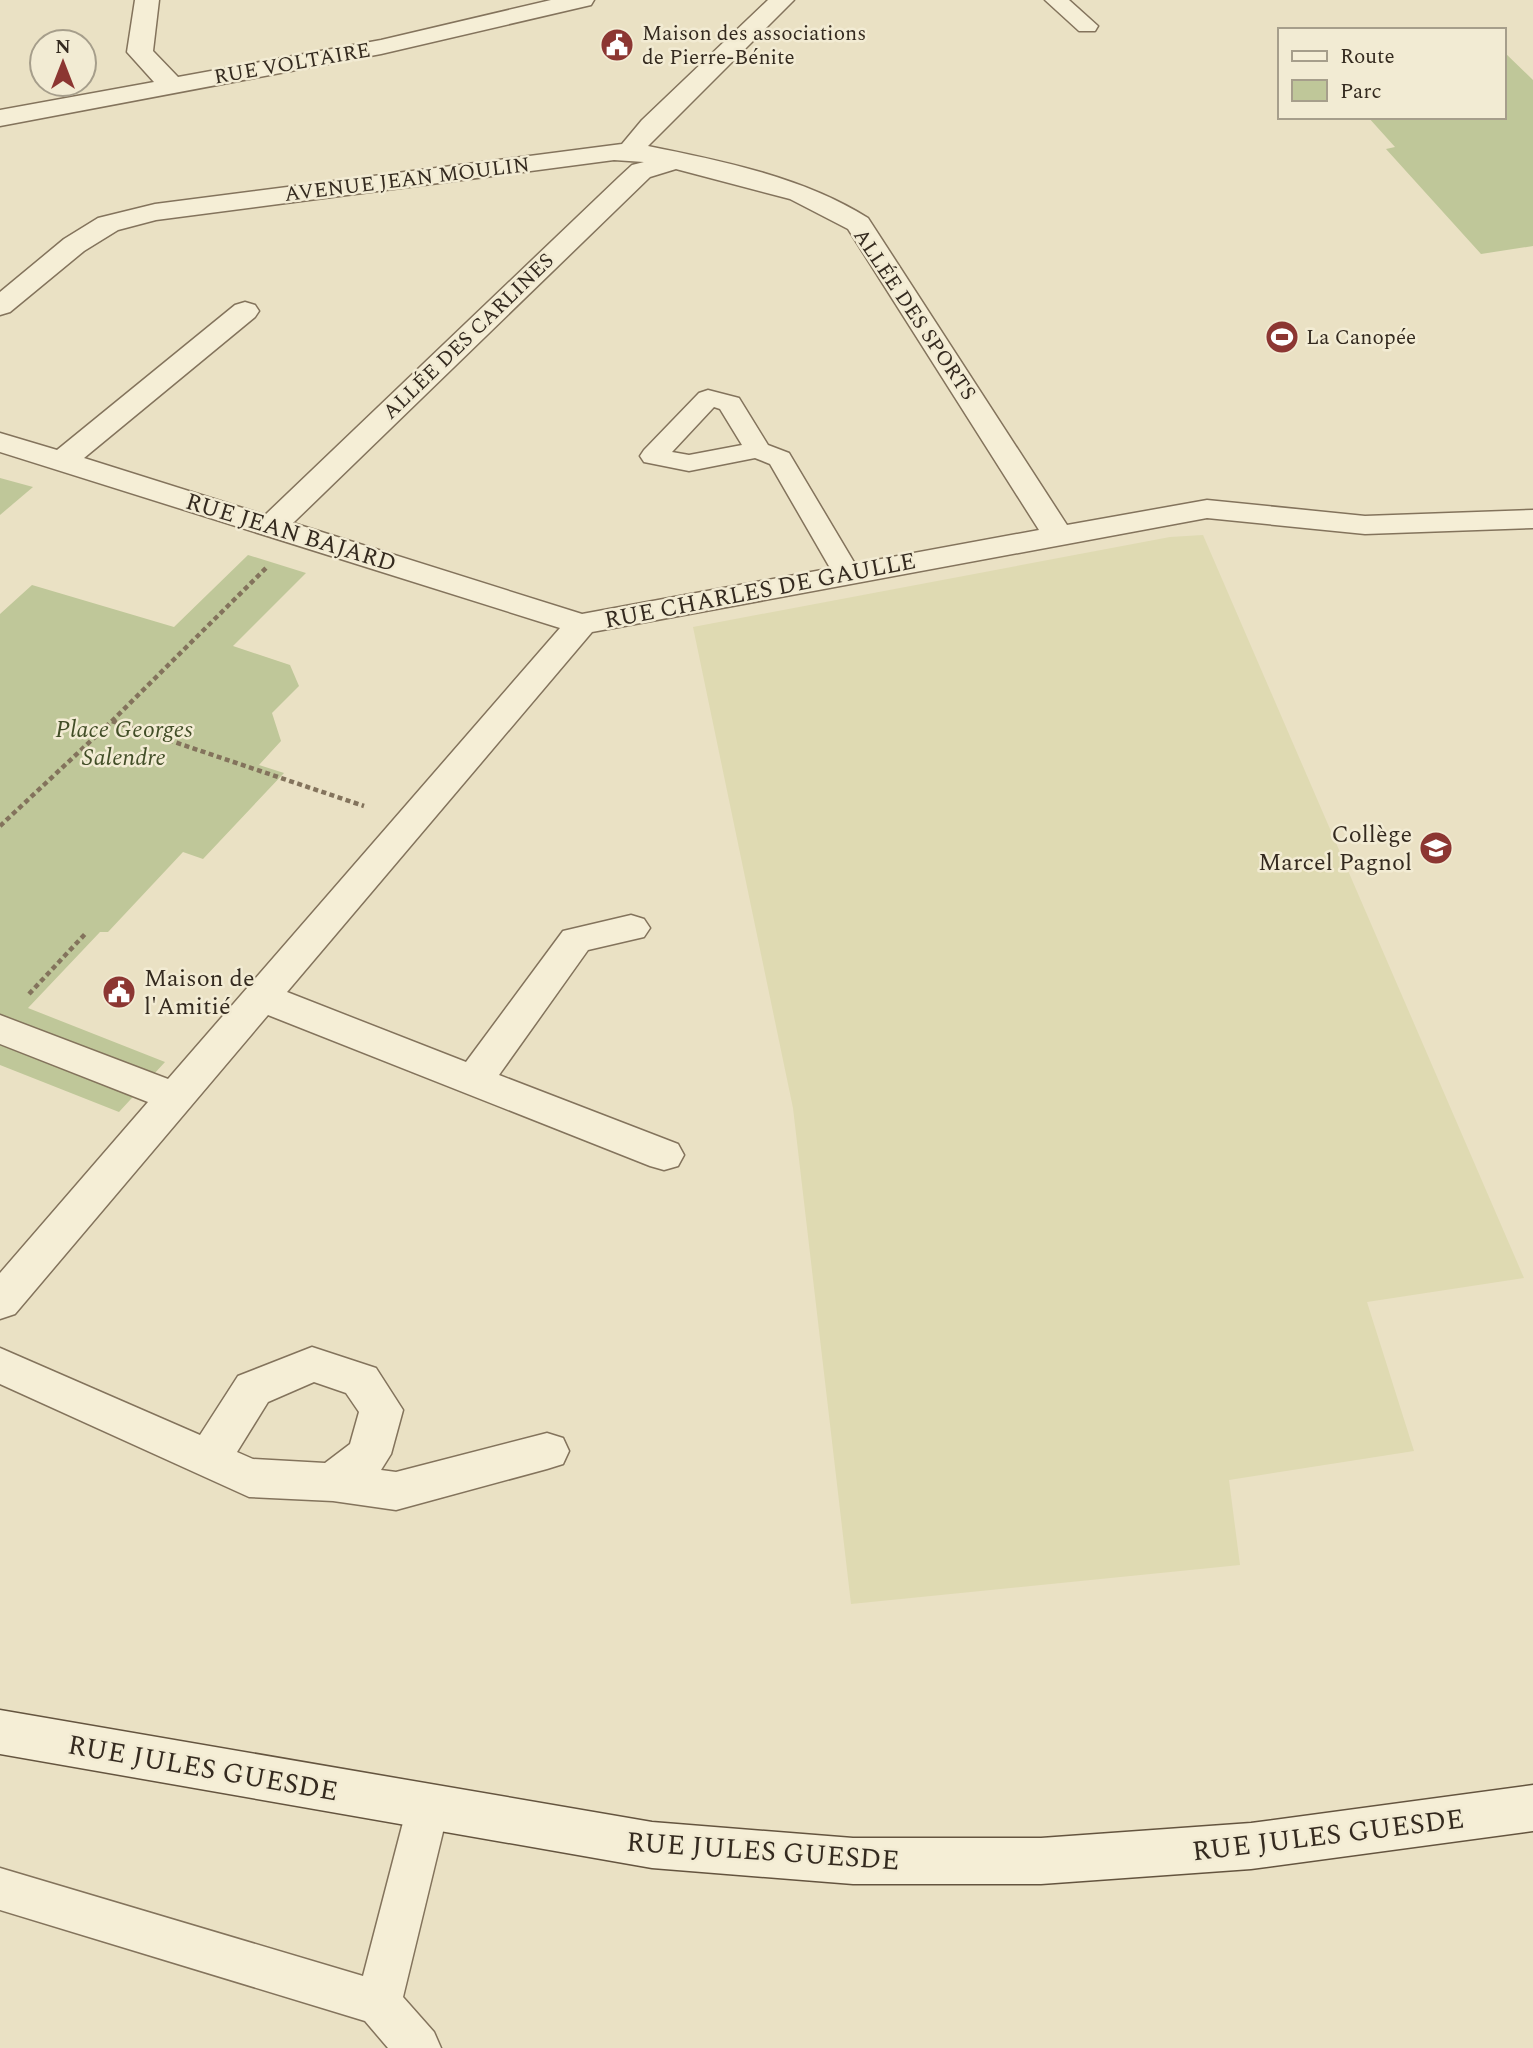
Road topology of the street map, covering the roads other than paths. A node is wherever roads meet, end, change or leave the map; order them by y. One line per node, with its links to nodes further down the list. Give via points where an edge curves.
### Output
1 (147, 0): 6 (street, via 140,52)
2 (582, 0): 6 (street, RUE VOLTAIRE, via 381,47)
3 (782, 0): 8 (street)
4 (1056, 0): 5 (lane)
5 (1087, 26)
6 (171, 85): 7 (street, RUE VOLTAIRE)
7 (0, 118)
8 (630, 151): 9 (street, ALLÉE DES SPORTS); 10 (street, AVENUE JEAN MOULIN, via 155,212 108,224)
9 (673, 161): 16 (street, ALLÉE DES CARLINES, via 641,171 628,183); 17 (street, ALLÉE DES SPORTS, via 792,189 858,224)
10 (0, 306)
11 (245, 311): 14 (street)
12 (0, 442): 14 (street, RUE JEAN BAJARD)
13 (758, 450): 18 (lane, via 780,459)
14 (62, 461): 16 (street, RUE JEAN BAJARD)
15 (1533, 519): 17 (street, RUE CHARLES DE GAULLE, via 1365,525 1207,509)
16 (286, 531): 19 (street, RUE JEAN BAJARD)
17 (1058, 535): 18 (street, RUE CHARLES DE GAULLE)
18 (847, 574): 19 (street, RUE CHARLES DE GAULLE)
19 (581, 624): 21 (street, RUE CHARLES DE GAULLE)
20 (631, 928): 23 (street, via 576,940)
21 (261, 998): 23 (street); 24 (street, RUE CHARLES DE GAULLE)
22 (0, 1029): 24 (street)
23 (474, 1080): 25 (street)
24 (175, 1097): 26 (street, RUE CHARLES DE GAULLE)
25 (664, 1155)
26 (0, 1302)
27 (0, 1365): 29 (street)
28 (547, 1451): 30 (street, via 396,1491)
29 (208, 1460): 30 (street, via 249,1478); 30 (street, via 253,1389 312,1364 361,1380 381,1410 369,1454)
30 (333, 1482)
31 (0, 1732): 32 (street, RUE JULES GUESDE)
32 (428, 1807): 33 (street, RUE JULES GUESDE, via 652,1845 853,1861 1041,1861 1238,1847); 35 (lane)
33 (1533, 1808)
34 (0, 1889): 35 (lane)
35 (379, 2003): 36 (lane)
36 (418, 2048)

